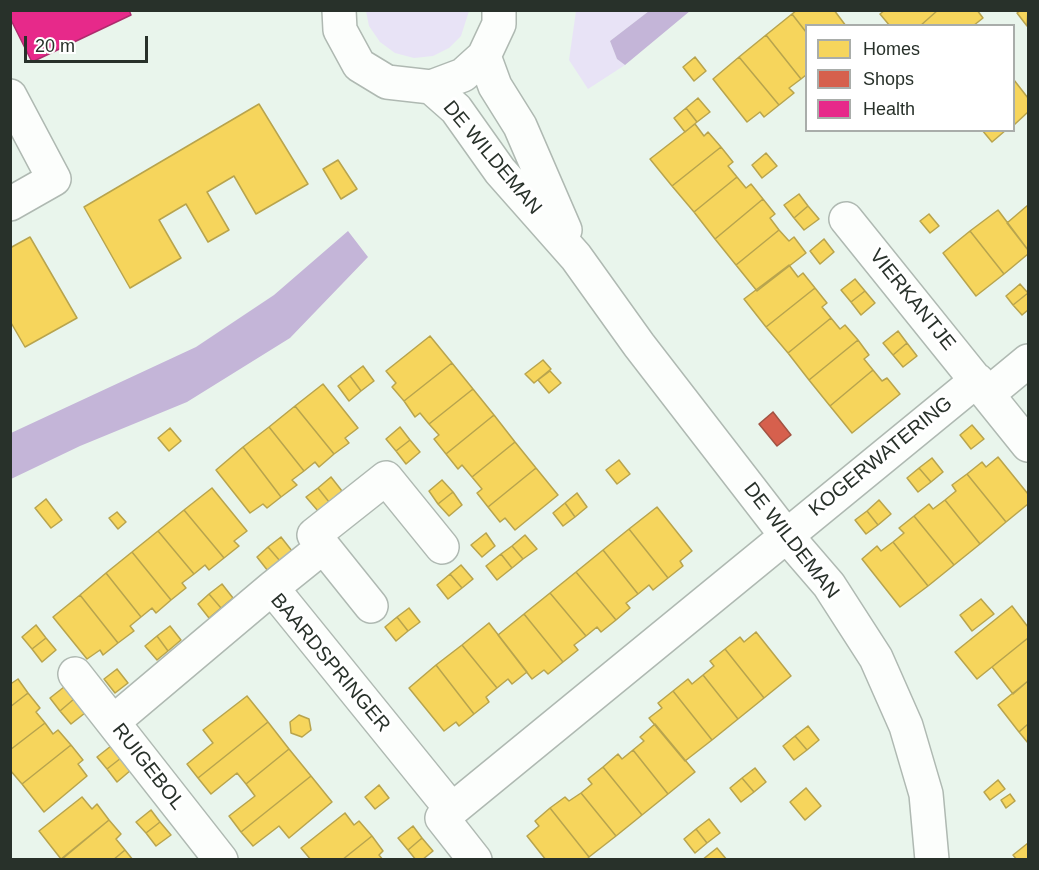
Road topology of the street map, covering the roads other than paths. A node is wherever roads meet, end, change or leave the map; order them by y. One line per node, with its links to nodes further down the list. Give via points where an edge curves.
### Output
1 (339, 10): 4 (street, via 340,30 359,65 387,82)
2 (499, 10): 3 (street, via 499,24)
3 (484, 56): 4 (street, via 463,75); 8 (street, DE WILDEMAN, via 495,86 520,126)
4 (431, 87): 8 (street, DE WILDEMAN, via 456,110 500,171)
5 (10, 96): 6 (street, via 54,179)
6 (10, 204)
7 (846, 219): 10 (street, VIERKANTJE)
8 (576, 257): 12 (street, DE WILDEMAN)
9 (1029, 361): 10 (street, KOGERWATERING)
10 (982, 387): 11 (street, VIERKANTJE); 12 (street, KOGERWATERING)
11 (1029, 445)
12 (785, 534): 19 (street); 22 (street, DE WILDEMAN, via 829,585 876,657 906,726 926,794)
13 (323, 547): 14 (street, via 314,535 386,478); 15 (street); 16 (street)
14 (442, 547)
15 (272, 588): 18 (street, BAARDSPRINGER); 19 (street, BAARDSPRINGER)
16 (371, 606)
17 (75, 674): 18 (street, RUIGEBOL)
18 (113, 722): 20 (street, RUIGEBOL)
19 (452, 810): 21 (street, via 442,818)
20 (221, 860)
21 (475, 860)
22 (932, 860)

